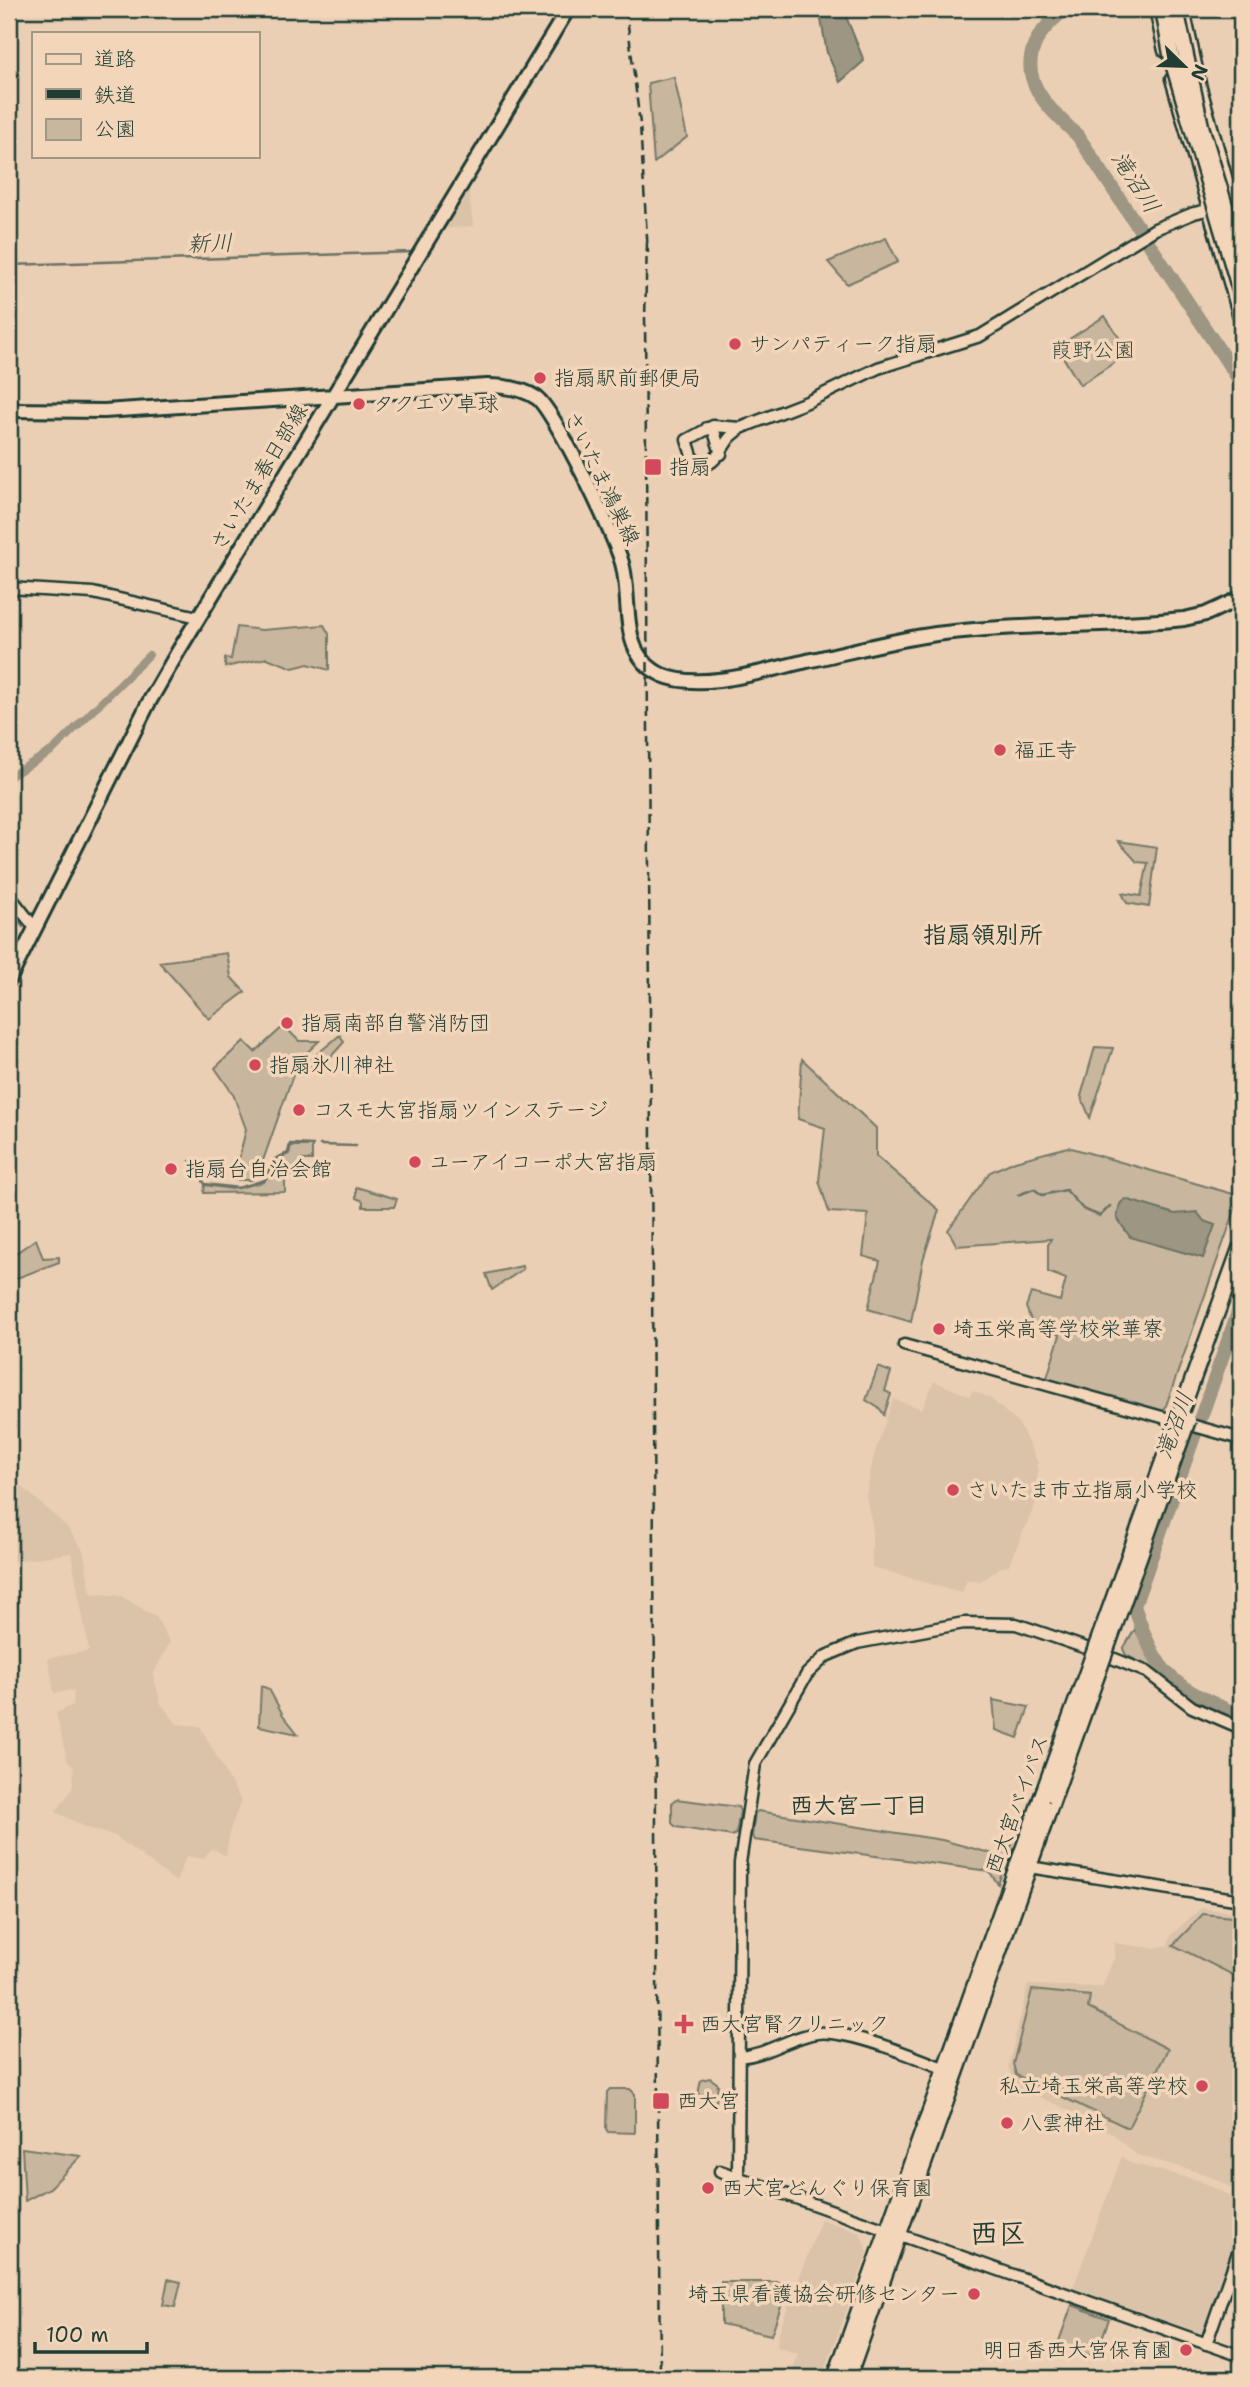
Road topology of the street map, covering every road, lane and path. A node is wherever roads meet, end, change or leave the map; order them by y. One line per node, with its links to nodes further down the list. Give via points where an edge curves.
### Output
1 (568, 9): 12 (main road, さいたま春日部線)
2 (1155, 9): 7 (street)
3 (1163, 9): 10 (highway, bridge, via 1172,60)
4 (1176, 9): 9 (highway, bridge, via 1201,126)
5 (1184, 9): 6 (street, via 1201,88)
6 (1237, 202): 7 (street); 8 (street)
7 (1208, 209): 11 (street); 15 (street, via 1150,231 980,336 878,368)
8 (1241, 229)
9 (1241, 259)
10 (1241, 294)
11 (1241, 324)
12 (330, 397): 13 (main road, さいたま鴻巣線, via 104,411); 18 (main road, さいたま鴻巣線, via 499,386 540,401 578,466 623,566 632,642 650,667 676,679 727,678 937,634 1184,620); 19 (main road, さいたま春日部線)
13 (9, 410)
14 (707, 428): 15 (street); 16 (street, via 714,431); 16 (street, via 687,440 694,462 702,464)
15 (741, 428): 16 (street)
16 (720, 456)
17 (9, 588): 19 (street, via 93,593)
18 (1241, 598)
19 (198, 617): 21 (main road, さいたま春日部線, via 148,704)
20 (9, 895): 21 (street)
21 (34, 928): 22 (main road, さいたま春日部線)
22 (9, 980)
23 (1241, 1245): 30 (highway, 西大宮バイパス, bridge)
24 (1241, 1274): 30 (highway, 西大宮バイパス, bridge)
25 (904, 1345): 26 (street)
26 (1241, 1439)
27 (1086, 1648): 33 (street, via 1016,1625 973,1622 857,1643 826,1656 807,1674 762,1748 752,1780 738,1883)
28 (1112, 1658): 29 (street, via 1147,1672 1192,1707)
29 (1241, 1728)
30 (1047, 1798): 31 (highway, 西大宮バイパス); 34 (highway, 西大宮バイパス)
31 (1028, 1867): 32 (street); 34 (highway, 西大宮バイパス)
32 (1241, 1900)
33 (739, 2057): 34 (street, via 763,2054 817,2033 835,2033); 36 (street)
34 (951, 2072): 37 (highway, 西大宮バイパス)
35 (720, 2171): 36 (street)
36 (738, 2177): 37 (street)
37 (892, 2232): 39 (street); 41 (highway, 西大宮バイパス); 42 (highway, 西大宮バイパス)
38 (1241, 2244): 39 (street)
39 (1206, 2344): 40 (street)
40 (1241, 2356)
41 (835, 2378)
42 (848, 2378)

